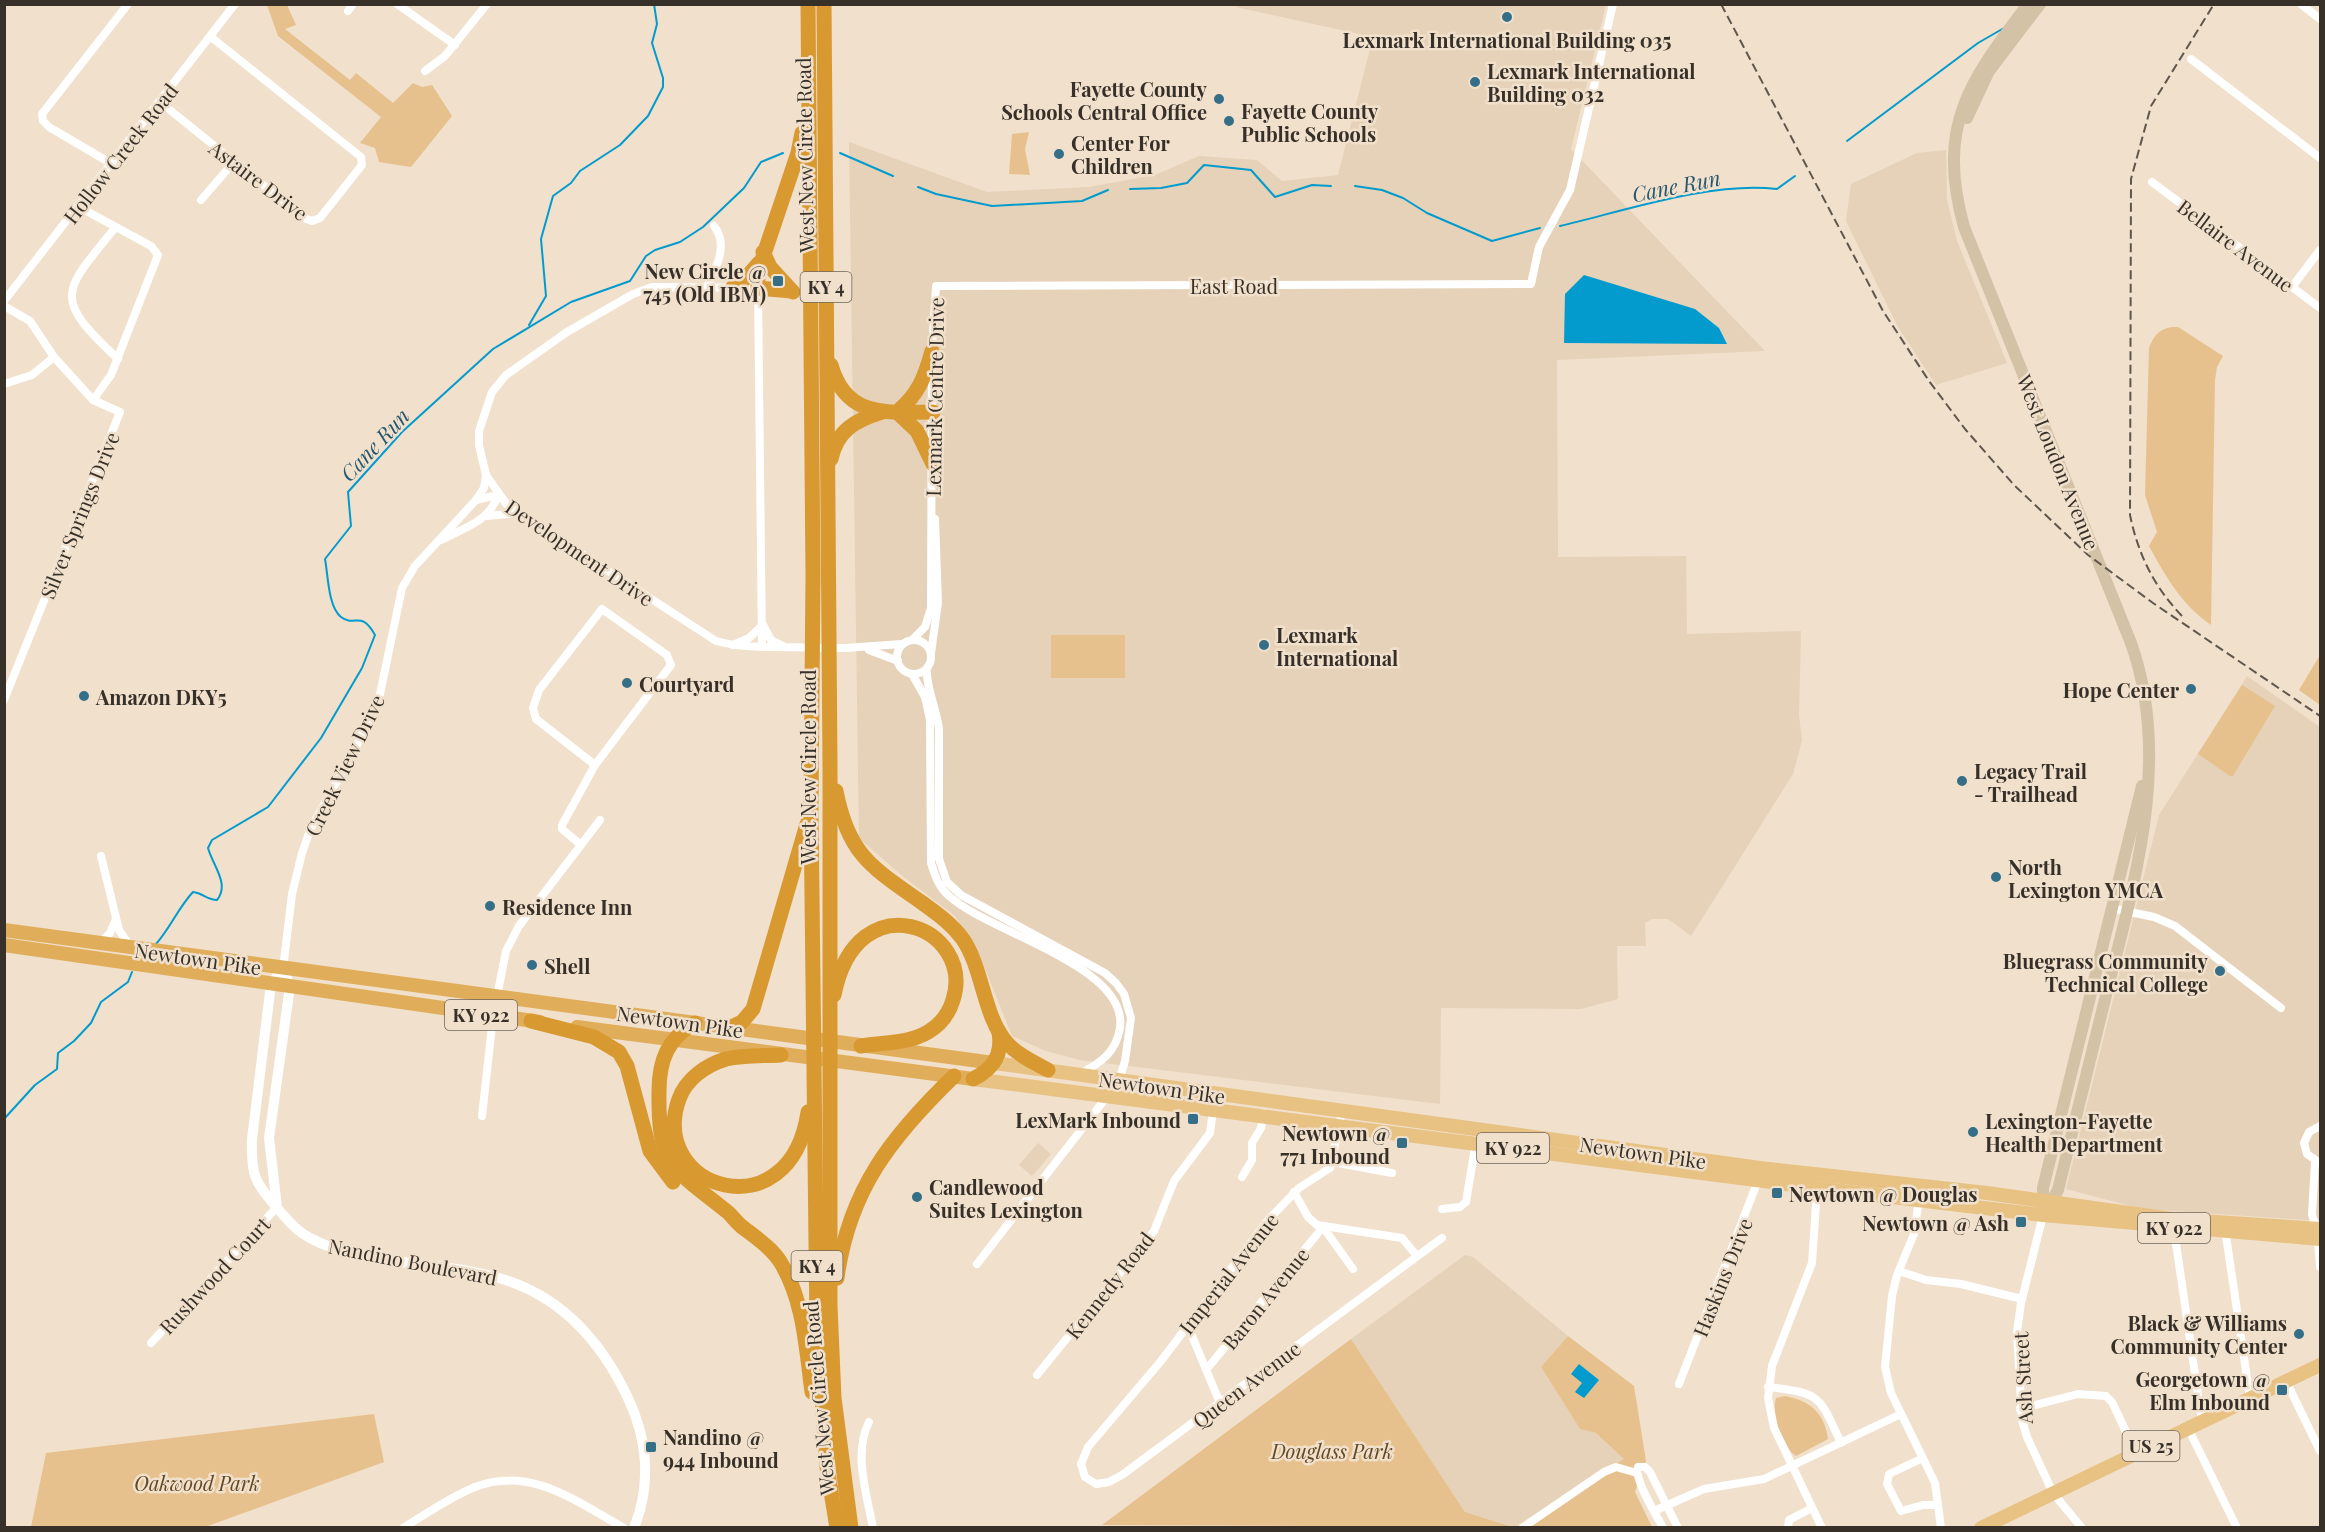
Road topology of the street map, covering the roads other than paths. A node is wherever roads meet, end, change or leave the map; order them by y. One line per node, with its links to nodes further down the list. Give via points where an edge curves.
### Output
1 (128, 4): 20 (street, via 42,114 49,127)
2 (235, 4): 12 (street, Hollow Creek Road)
3 (397, 4): 13 (street)
4 (487, 4): 13 (street)
5 (808, 4): 16 (highway, West New Circle Road / KY 4)
6 (824, 4): 39 (highway, West New Circle Road / KY 4)
7 (1613, 4): 29 (street, East Road, via 1570,190 1539,247 1532,284)
8 (2028, 4): 21 (main road, West Loudon Avenue, via 1982,66 1966,96 1955,135)
9 (2040, 4): 21 (main road, West Loudon Avenue, via 1982,83 1967,116)
10 (2301, 4): 11 (street)
11 (2320, 19)
12 (212, 37): 17 (street, Hollow Creek Road); 19 (street, Astaire Drive, via 357,153 362,165 320,218 312,221)
13 (455, 45): 15 (street)
14 (2191, 59): 18 (street)
15 (425, 71)
16 (808, 98): 28 (highway, via 798,153); 38 (highway, West New Circle Road / KY 4)
17 (160, 102): 19 (street, Astaire Drive); 20 (street, Hollow Creek Road)
18 (2320, 158)
19 (233, 163): 23 (street)
20 (112, 164): 24 (street, Hollow Creek Road)
21 (1954, 165): 70 (main road, West Loudon Avenue, via 1964,227 2139,664 2148,708)
22 (2152, 182): 32 (street, Bellaire Avenue)
23 (201, 200)
24 (79, 207): 26 (street); 35 (street, Hollow Creek Road)
25 (714, 226): 30 (street, via 719,233 720,257)
26 (115, 228): 42 (street, via 74,282 71,301 75,314); 42 (street, via 151,246 158,255)
27 (2320, 250): 32 (street)
28 (761, 257): 31 (highway, via 747,278); 33 (highway); 34 (highway)
29 (936, 286): 40 (street, Lexmark Centre Drive)
30 (707, 287): 31 (street, Development Drive); 50 (street, Development Drive, via 652,287 633,294 567,332 506,375 492,392 482,418 479,445)
31 (733, 287): 33 (street, Development Drive)
32 (2292, 287): 37 (street, Bellaire Avenue)
33 (758, 288): 34 (highway); 58 (street)
34 (792, 291): 38 (highway)
35 (4, 301)
36 (4, 306): 41 (street, Silver Springs Drive, via 30,321)
37 (2320, 308)
38 (811, 327): 73 (highway, West New Circle Road / KY 4)
39 (827, 349): 45 (highway, via 836,380 843,393); 51 (highway, West New Circle Road / KY 4)
40 (933, 351): 46 (highway, via 924,380 907,404); 47 (street, Lexmark Centre Drive)
41 (54, 357): 43 (street, via 32,375); 44 (street, Silver Springs Drive)
42 (118, 359): 44 (street)
43 (4, 384)
44 (93, 400): 69 (street, Silver Springs Drive, via 120,412)
45 (854, 401): 46 (highway); 48 (highway)
46 (890, 412): 47 (highway); 48 (highway); 49 (highway, via 917,430)
47 (933, 412): 49 (street, Lexmark Centre Drive)
48 (854, 422): 51 (highway, via 833,448)
49 (933, 464): 54 (street, Lexmark Centre Drive)
50 (486, 475): 52 (street, Development Drive); 53 (street, Creek View Drive)
51 (826, 478): 72 (highway, West New Circle Road / KY 4)
52 (498, 495): 53 (street); 55 (street, Development Drive); 56 (street)
53 (476, 500): 57 (street, Creek View Drive)
54 (933, 507): 59 (street, Lexmark Centre Drive, via 931,608 926,627); 65 (street, Lexmark Centre Drive, via 938,603)
55 (519, 513): 56 (street, Creek View Drive); 61 (street, Development Drive, via 684,622)
56 (487, 516): 57 (street, Creek View Drive)
57 (441, 540): 84 (street, Creek View Drive, via 415,566 402,588 380,694 310,830 292,894)
58 (763, 625): 61 (street); 62 (street); 63 (street, via 776,644)
59 (913, 639): 60 (street); 65 (street, via 926,644)
60 (902, 644): 64 (street, Development Drive); 66 (street)
61 (732, 646): 62 (street, Development Drive)
62 (762, 647): 63 (street, Development Drive)
63 (793, 648): 64 (street, Development Drive)
64 (845, 648): 66 (street, Development Drive, via 877,651)
65 (931, 652): 67 (street)
66 (898, 661): 68 (street)
67 (927, 668): 68 (street); 104 (street, via 939,729 939,859 943,874 961,895 1105,973 1116,983 1124,994 1131,1018)
68 (912, 674): 101 (street, via 928,707 931,863 940,886 968,909 1082,969 1107,988 1115,1000 1121,1018 1113,1049 1101,1062)
69 (4, 700)
70 (2149, 762): 77 (main road, West Loudon Avenue); 78 (main road, West Loudon Avenue, via 2145,826)
71 (595, 765): 71 (street, via 536,719 533,708 539,690 602,609 667,655 670,665); 75 (street, via 562,825)
72 (830, 765): 93 (highway, West New Circle Road / KY 4); 94 (highway, via 843,823 861,856 938,914 959,935 969,950)
73 (811, 809): 92 (highway, via 753,1009 742,1022); 99 (highway, West New Circle Road / KY 4)
74 (600, 820): 75 (street)
75 (580, 845): 87 (street, via 511,939)
76 (101, 856): 79 (street)
77 (2111, 908): 78 (street); 127 (main road, West Loudon Avenue)
78 (2128, 912): 88 (street, via 2175,926); 127 (main road, West Loudon Avenue, via 2058,1190)
79 (117, 919): 81 (street); 83 (street, via 126,944)
80 (4, 930): 81 (highway, Newtown Pike / KY 922)
81 (99, 944): 83 (highway, Newtown Pike / KY 922)
82 (4, 945): 85 (highway, Newtown Pike / KY 922)
83 (135, 949): 84 (highway, Newtown Pike / KY 922)
84 (283, 969): 85 (street); 86 (street); 87 (highway, Newtown Pike / KY 922)
85 (271, 984): 86 (highway, Newtown Pike / KY 922); 128 (street, Nandino Boulevard, via 251,1154 257,1184)
86 (290, 986): 89 (highway, Newtown Pike / KY 922); 128 (street, via 269,1137)
87 (496, 997): 89 (street); 91 (highway, Newtown Pike / KY 922)
88 (2281, 1008)
89 (493, 1017): 90 (highway, Newtown Pike / KY 922); 110 (street)
90 (531, 1021): 95 (highway, Newtown Pike / KY 922); 131 (highway, via 594,1037 619,1052 627,1066 655,1161 684,1191)
91 (695, 1023): 92 (highway, Newtown Pike / KY 922); 95 (highway)
92 (729, 1028): 96 (highway, Newtown Pike / KY 922)
93 (828, 1028): 96 (highway, via 841,968 860,939 894,925 906,925 930,935 945,949 955,968 955,995 945,1017 928,1032 915,1037); 144 (highway, West New Circle Road / KY 4)
94 (998, 1029): 98 (highway, via 1001,1047); 100 (highway, via 1014,1050)
95 (672, 1040): 97 (highway, Newtown Pike / KY 922); 131 (highway, via 659,1079 664,1150 679,1175)
96 (861, 1046): 98 (highway, Newtown Pike / KY 922)
97 (781, 1055): 99 (highway, via 741,1057 714,1064 684,1088 675,1118 677,1141 687,1161 711,1181 730,1187 750,1186 785,1168 806,1129); 102 (highway, Newtown Pike / KY 922)
98 (994, 1063): 100 (main road, Newtown Pike / KY 922); 103 (highway)
99 (815, 1065): 165 (highway, West New Circle Road / KY 4, via 817,1329)
100 (1048, 1070): 101 (main road, Newtown Pike / KY 922)
101 (1077, 1075): 104 (main road, Newtown Pike / KY 922)
102 (954, 1076): 103 (highway, Newtown Pike / KY 922); 144 (highway, via 879,1162 859,1195 844,1238)
103 (973, 1079): 106 (main road, Newtown Pike / KY 922)
104 (1119, 1081): 105 (main road, Newtown Pike / KY 922); 106 (street)
105 (1215, 1095): 107 (main road, Newtown Pike / KY 922); 108 (street, Kennedy Road)
106 (1107, 1096): 108 (main road, Newtown Pike / KY 922); 138 (street)
107 (1265, 1108): 108 (main road, Newtown Pike / KY 922); 109 (main road, Newtown Pike / KY 922); 111 (main road, Newtown Pike / KY 922); 123 (street, via 1262,1128 1252,1143 1252,1160)
108 (1214, 1110): 148 (street, Kennedy Road, via 1208,1136 1174,1181 1154,1231)
109 (1342, 1111): 111 (street); 113 (main road, Newtown Pike / KY 922)
110 (482, 1116)
111 (1340, 1126): 115 (main road, Newtown Pike / KY 922); 119 (street)
112 (2320, 1126): 120 (street, via 2309,1132 2304,1143 2307,1154)
113 (1478, 1128): 114 (main road, Newtown Pike / KY 922); 115 (street)
114 (1505, 1132): 116 (main road, Newtown Pike / KY 922); 117 (main road)
115 (1476, 1143): 117 (main road, Newtown Pike / KY 922); 129 (street, via 1466,1202 1461,1207)
116 (1582, 1143): 118 (main road); 122 (main road, Newtown Pike / KY 922)
117 (1503, 1147): 118 (main road, Newtown Pike / KY 922)
118 (1579, 1158): 122 (main road, Newtown Pike / KY 922)
119 (1333, 1162): 121 (street); 125 (street, Imperial Avenue, via 1325,1173)
120 (2318, 1162): 135 (street, via 2312,1215)
121 (1392, 1173)
122 (1760, 1175): 124 (main road, Newtown Pike / KY 922); 150 (street, Haskins Drive)
123 (1242, 1177)
124 (1817, 1181): 126 (main road, Newtown Pike / KY 922); 127 (main road, Newtown Pike / KY 922); 151 (street, via 1812,1263 1772,1366)
125 (1294, 1192): 133 (street, via 1312,1222); 143 (street, Imperial Avenue)
126 (1919, 1199): 130 (main road, Newtown Pike / KY 922); 141 (street, via 1914,1234)
127 (2047, 1201): 130 (main road, West Loudon Avenue); 132 (main road, Newtown Pike / KY 922)
128 (277, 1208): 145 (street, Rushwood Court); 175 (street, Nandino Boulevard, via 294,1227 326,1246 490,1275 544,1298 578,1323 602,1352 624,1390 641,1432 646,1481)
129 (1442, 1209)
130 (2043, 1215): 132 (main road, Newtown Pike / KY 922); 142 (street, Ash Street)
131 (734, 1220): 165 (highway, via 780,1261 795,1294 819,1448)
132 (2173, 1223): 134 (main road, Newtown Pike / KY 922); 157 (street)
133 (1323, 1227): 137 (street, via 1402,1238); 140 (street); 147 (street, Baron Avenue)
134 (2225, 1228): 135 (main road, Newtown Pike / KY 922); 152 (street)
135 (2319, 1231): 139 (street)
136 (1442, 1238): 137 (street, Queen Avenue)
137 (1417, 1256): 153 (street, Queen Avenue)
138 (977, 1264)
139 (2320, 1267)
140 (1353, 1269)
141 (1899, 1271): 142 (street); 155 (street, via 1892,1296 1885,1367 1888,1386)
142 (2022, 1299): 154 (street, Ash Street, via 2017,1342)
143 (1187, 1324): 147 (street); 159 (street, Imperial Avenue)
144 (830, 1335): 177 (highway, West New Circle Road / KY 4)
145 (151, 1343)
146 (2320, 1365): 149 (main road, US 25)
147 (1206, 1370): 153 (street)
148 (1037, 1375)
149 (2286, 1381): 152 (main road, US 25); 161 (street)
150 (1679, 1384)
151 (1768, 1387): 160 (street, via 1801,1391 1819,1400); 164 (street, via 1771,1418)
152 (2250, 1398): 157 (main road, US 25)
153 (1220, 1403): 159 (street, Queen Avenue, via 1122,1475 1096,1484 1085,1477 1081,1464)
154 (2020, 1409): 162 (street, via 2078,1394 2106,1396); 167 (street, Ash Street, via 2024,1429)
155 (1901, 1414): 160 (street); 163 (street)
156 (869, 1422): 178 (street, via 862,1455)
157 (2202, 1422): 158 (main road, US 25)
158 (2188, 1428): 162 (main road, US 25); 186 (street)
159 (1099, 1434)
160 (1841, 1443): 164 (street)
161 (2320, 1451)
162 (2136, 1453): 167 (main road, US 25)
163 (1923, 1458): 169 (street, via 1935,1483); 169 (street, via 1889,1474 1887,1484 1901,1511)
164 (1793, 1466): 168 (street, via 1764,1479 1704,1489); 170 (street)
165 (827, 1467): 176 (highway, West New Circle Road / KY 4)
166 (1636, 1473): 168 (street, via 1638,1467 1650,1472); 171 (street); 179 (street, via 1616,1467 1604,1472)
167 (2053, 1493): 172 (street, Ash Street); 185 (main road, US 25)
168 (1666, 1504): 171 (street); 181 (street)
169 (1937, 1505): 184 (street)
170 (1812, 1509): 182 (street, via 1789,1520); 183 (street)
171 (1654, 1511): 180 (street)
172 (2078, 1526)
173 (403, 1527): 174 (street, via 474,1487 506,1479 552,1488)
174 (624, 1527)
175 (634, 1527)
176 (837, 1527)
177 (851, 1527)
178 (873, 1527)
179 (1522, 1527)
180 (1662, 1527)
181 (1678, 1527)
182 (1788, 1527)
183 (1822, 1527)
184 (1941, 1527)
185 (1981, 1527)
186 (2237, 1527)

